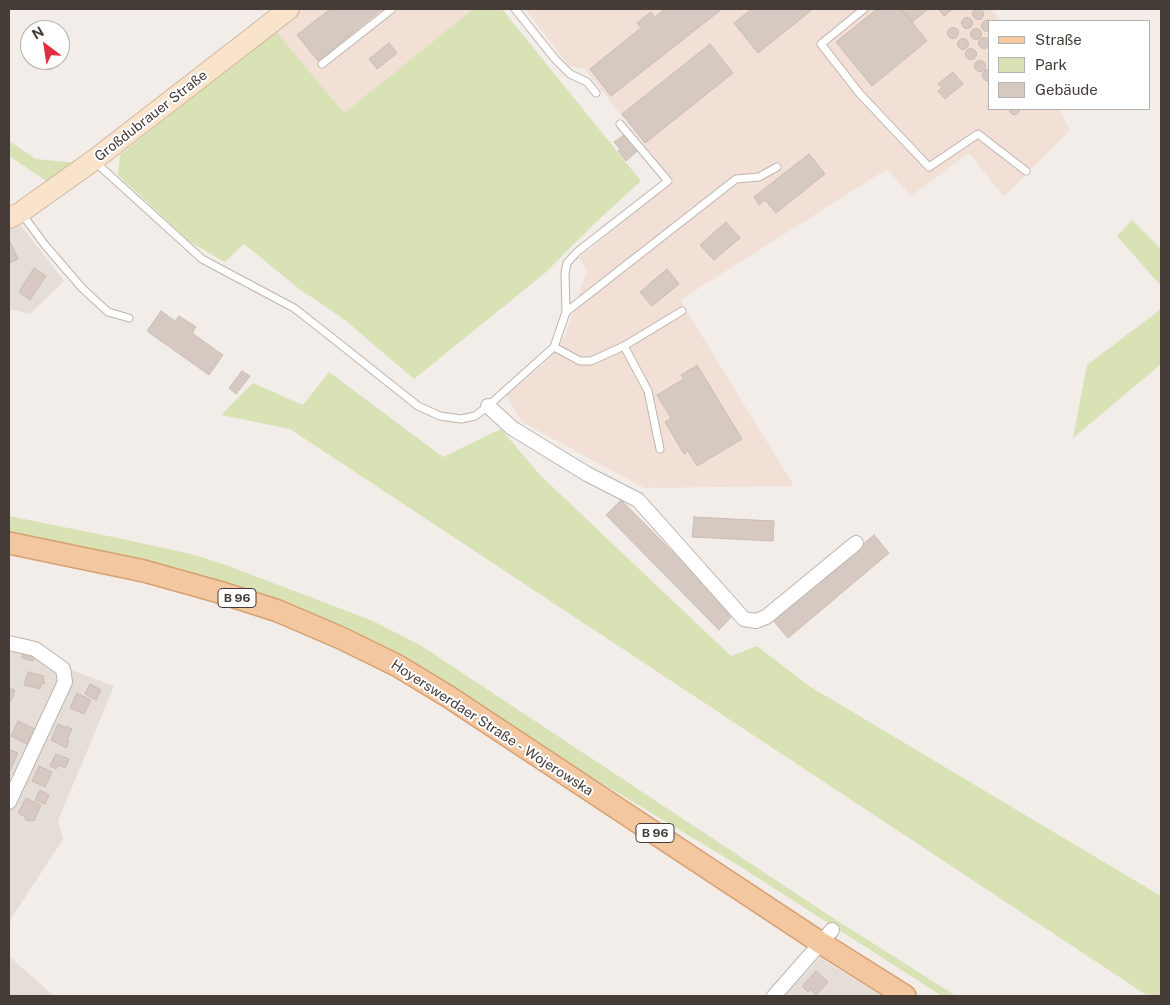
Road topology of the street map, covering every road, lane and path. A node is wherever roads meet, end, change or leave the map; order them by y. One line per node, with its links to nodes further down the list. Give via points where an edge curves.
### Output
1 (289, 9): 8 (main road, Großdubrauer Straße)
2 (392, 9): 5 (lane)
3 (515, 9): 6 (lane, via 554,59 570,74 587,82)
4 (864, 9): 10 (lane, via 820,44 860,94 929,167 978,134)
5 (322, 64)
6 (596, 93)
7 (620, 124): 13 (lane, via 668,181 567,262)
8 (94, 160): 11 (main road, Großdubrauer Straße); 17 (lane, via 202,259 294,308 418,406 440,416 461,419 475,416)
9 (776, 167): 13 (lane, via 759,177 736,179)
10 (1026, 171)
11 (15, 215): 14 (lane, via 108,312)
12 (682, 311): 15 (lane)
13 (566, 312): 16 (lane)
14 (129, 318)
15 (624, 346): 16 (lane, via 591,361 580,361); 18 (lane, via 648,391)
16 (554, 347): 17 (lane)
17 (488, 406): 20 (street, via 512,428 586,474 638,500 744,619 756,621 766,617)
18 (660, 449)
19 (9, 543): 23 (main road, Hoyerswerdaer Straße - Wojerowska / B 96, via 144,571 219,592 341,638 398,666 449,697)
20 (856, 543)
21 (9, 643): 22 (street, via 35,650 63,669 65,682)
22 (9, 802)
23 (827, 937): 24 (street); 25 (main road, Hoyerswerdaer Straße - Wojerowska / B 96)
24 (774, 996)
25 (905, 996)

